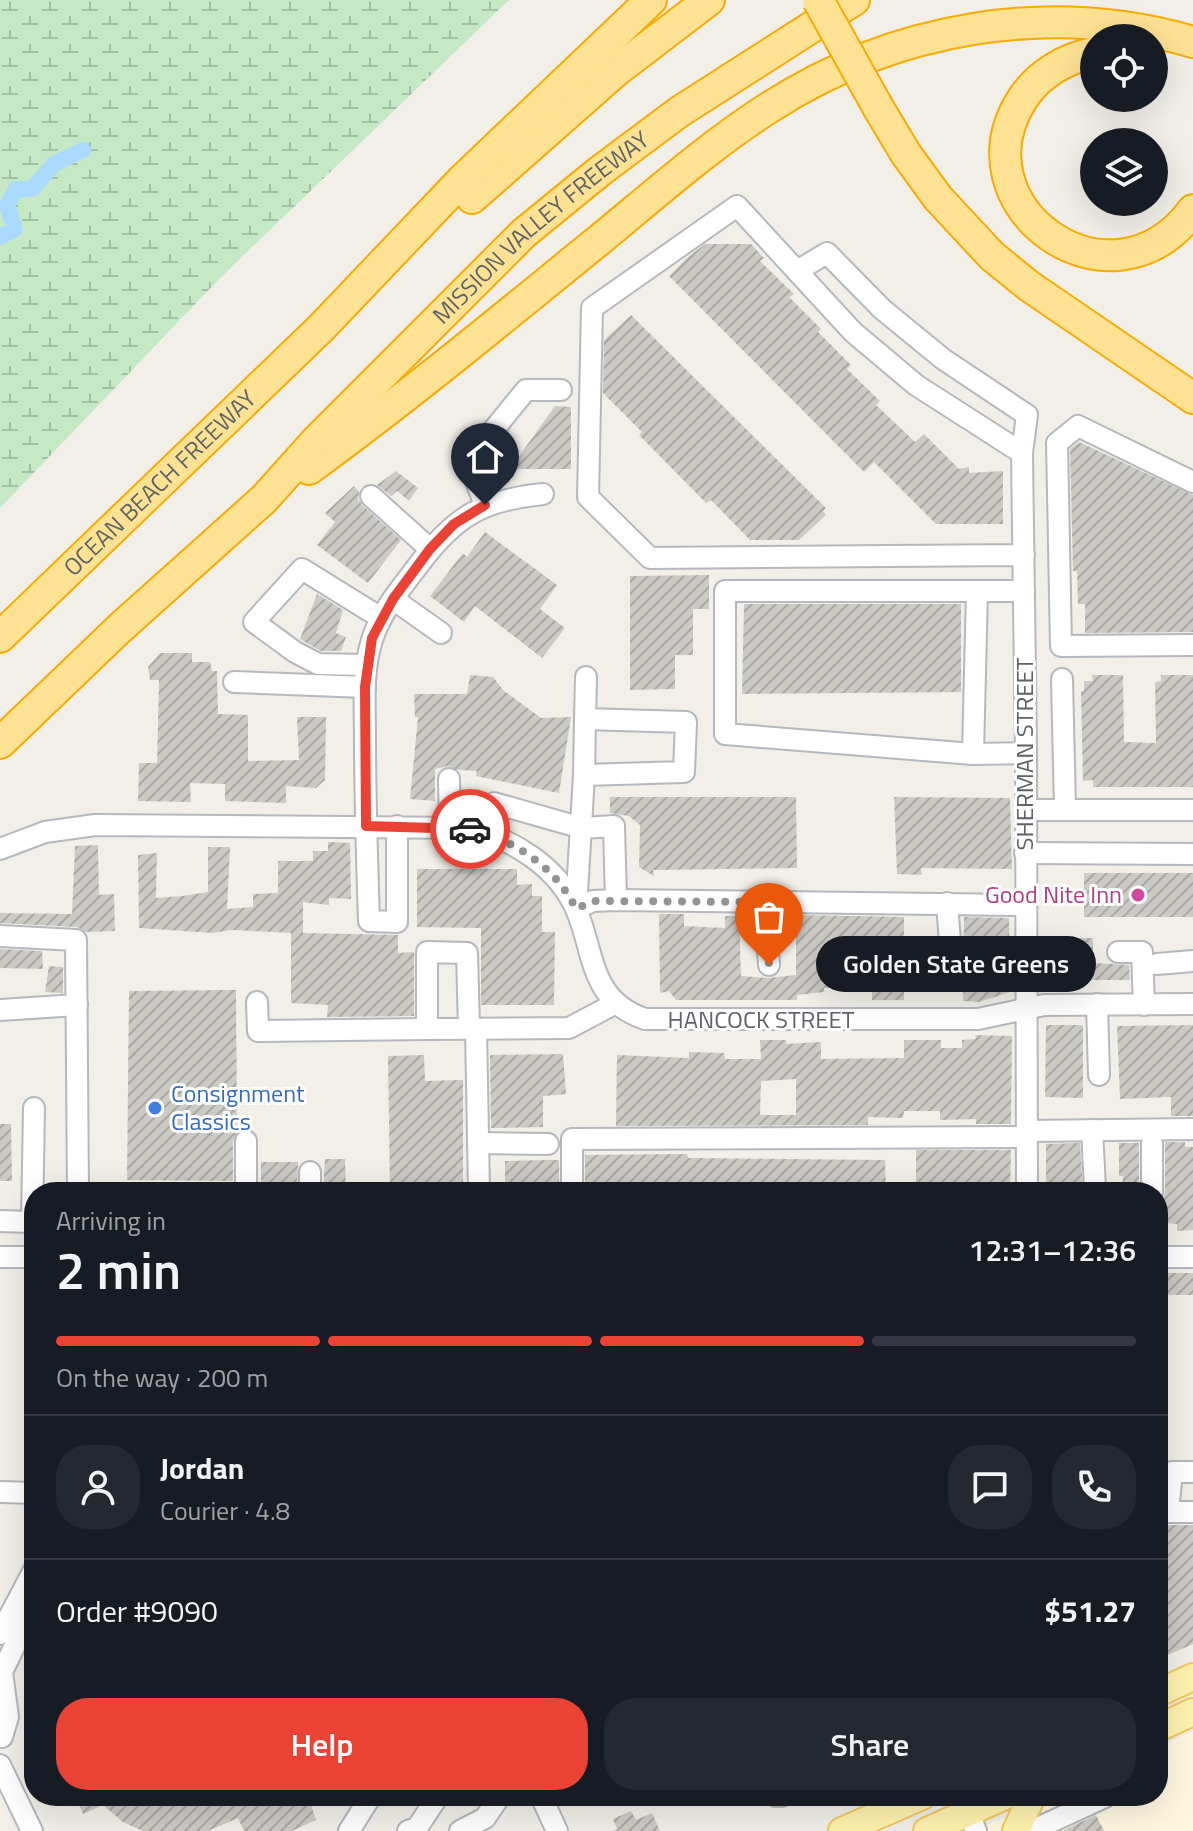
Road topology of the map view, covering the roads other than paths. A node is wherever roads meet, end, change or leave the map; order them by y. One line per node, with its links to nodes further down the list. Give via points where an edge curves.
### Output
1 (651, 0): 11 (highway, via 463,179)
2 (709, 0): 11 (highway, via 616,71)
3 (818, 0): 13 (highway, bridge, via 906,154 992,256)
4 (854, 0): 18 (highway, MISSION VALLEY FREEWAY, via 679,112 524,233)
5 (1193, 42): 18 (highway, via 1109,25 1000,25 890,49 822,77 725,139 339,447)
6 (1168, 51): 7 (highway)
7 (1193, 54)
8 (1080, 58): 9 (highway, via 1039,80 1013,118 1007,166 1022,209 1060,243 1113,256 1156,245)
9 (1193, 210)
10 (797, 271): 14 (street, via 853,332 916,385); 14 (street, SHERMAN STREET, via 827,253 931,349 1027,415); 21 (street, via 737,206 592,308 588,497 650,558)
11 (321, 328): 27 (highway, OCEAN BEACH FREEWAY)
12 (561, 390): 19 (street, via 526,390 468,461)
13 (1193, 398)
14 (1022, 453): 21 (street, SHERMAN STREET)
15 (1193, 482): 29 (street, via 1078,426 1057,443)
16 (543, 494): 19 (street)
17 (371, 496): 20 (street)
18 (264, 499): 37 (highway)
19 (485, 505): 20 (street, via 454,524)
20 (430, 549): 24 (street)
21 (1024, 555): 23 (street, SHERMAN STREET)
22 (977, 591): 23 (street); 39 (street); 39 (street, via 725,591 725,734)
23 (1024, 591): 30 (street, SHERMAN STREET)
24 (393, 599): 25 (street); 26 (street)
25 (381, 618): 31 (street); 31 (street, via 302,569 254,622 318,664)
26 (441, 633)
27 (0, 637)
28 (1193, 645): 29 (street)
29 (1061, 646): 30 (street)
30 (1024, 647): 38 (street, SHERMAN STREET)
31 (366, 665): 35 (street)
32 (586, 677): 36 (street)
33 (1062, 679): 43 (street)
34 (234, 682): 35 (street)
35 (365, 687): 46 (street)
36 (585, 719): 40 (street); 40 (street, via 686,722 684,772)
37 (0, 743)
38 (1026, 753): 39 (street); 42 (street, SHERMAN STREET)
39 (973, 754)
40 (584, 775): 49 (street)
41 (449, 779): 48 (street)
42 (1026, 810): 43 (street); 53 (street, SHERMAN STREET)
43 (1065, 810): 44 (street)
44 (1193, 810)
45 (534, 814): 49 (street); 50 (street, via 494,803); 51 (street)
46 (366, 826): 47 (street); 47 (street, via 369,921 397,922); 52 (street, via 70,827)
47 (397, 826): 48 (street)
48 (450, 827): 50 (street)
49 (582, 828): 55 (street, via 614,826); 59 (street)
50 (489, 834): 51 (street)
51 (519, 848): 59 (street, via 559,882)
52 (0, 849)
53 (1025, 853): 54 (street); 58 (street, SHERMAN STREET)
54 (1193, 854)
55 (616, 900): 56 (street); 59 (street, via 593,901)
56 (765, 902): 57 (street); 64 (street)
57 (947, 903): 58 (street); 65 (street)
58 (1025, 905): 72 (street, SHERMAN STREET)
59 (576, 909): 67 (street, via 597,976)
60 (0, 936): 70 (street, via 76,940)
61 (1118, 952): 71 (street, via 1142,952)
62 (1193, 961): 63 (street)
63 (1157, 964)
64 (769, 965)
65 (952, 968)
66 (257, 1002): 75 (street, via 258,1031)
67 (616, 1003): 72 (street, HANCOCK STREET, via 636,1016 656,1020 978,1019); 74 (street, via 569,1028)
68 (1097, 1004): 71 (street, HANCOCK STREET); 72 (street, HANCOCK STREET); 76 (street)
69 (1193, 1004): 71 (street, HANCOCK STREET)
70 (77, 1005): 73 (street); 86 (street)
71 (1144, 1005)
72 (1025, 1009): 80 (street, SHERMAN STREET)
73 (0, 1010)
74 (472, 1028): 75 (street); 75 (street, via 467,953 427,952); 82 (street)
75 (427, 1029)
76 (1099, 1075)
77 (34, 1108): 85 (street)
78 (1193, 1129): 79 (street)
79 (1092, 1130): 80 (street); 91 (street)
80 (1027, 1134): 89 (street, via 572,1139); 90 (street, SHERMAN STREET)
81 (246, 1141): 87 (street)
82 (478, 1143): 84 (street); 88 (street)
83 (1152, 1143): 92 (street)
84 (548, 1144)
85 (33, 1182)
86 (78, 1182)
87 (246, 1182)
88 (479, 1182)
89 (572, 1182)
90 (1027, 1182)
91 (1095, 1182)
92 (1152, 1182)
93 (0, 1221): 94 (street)
94 (24, 1222)
95 (0, 1257): 96 (street)
96 (24, 1257)
97 (1168, 1257): 98 (street)
98 (1193, 1257)
99 (1193, 1472): 100 (street, via 1172,1472)
100 (1168, 1490)
101 (0, 1492): 102 (street)
102 (24, 1493)
103 (1168, 1512): 104 (street)
104 (1193, 1512)
105 (24, 1589): 107 (street)
106 (24, 1627): 112 (street, via 2,1672 8,1717)
107 (0, 1634)
108 (1193, 1677): 109 (main road)
109 (1168, 1687)
110 (1193, 1712): 111 (main road)
111 (1168, 1723)
112 (2, 1737)
113 (0, 1765): 122 (street)
114 (367, 1806): 123 (street)
115 (431, 1806): 124 (street, via 417,1828)
116 (546, 1806): 126 (street)
117 (899, 1806): 127 (main road)
118 (1027, 1806): 129 (main road)
119 (1085, 1806): 130 (street)
120 (969, 1813): 128 (main road)
121 (492, 1823): 125 (street)
122 (32, 1831)
123 (349, 1831)
124 (408, 1831)
125 (460, 1831)
126 (557, 1831)
127 (842, 1831)
128 (927, 1831)
129 (1016, 1831)
130 (1036, 1831)

